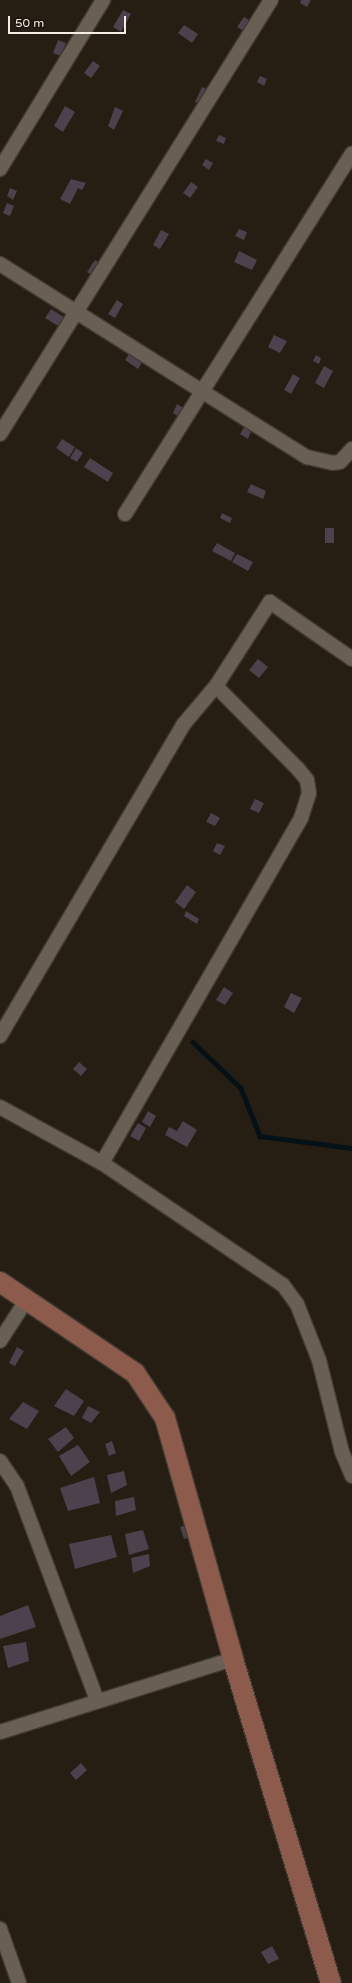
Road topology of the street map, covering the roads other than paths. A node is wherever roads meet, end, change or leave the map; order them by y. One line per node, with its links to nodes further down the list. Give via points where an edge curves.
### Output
1 (103, 0): 4 (street)
2 (271, 0): 6 (street)
3 (352, 154): 7 (street)
4 (0, 169)
5 (0, 264): 6 (street)
6 (77, 312): 7 (street); 8 (street)
7 (205, 390): 9 (street, via 307,456 332,464 340,462); 10 (street)
8 (0, 434)
9 (352, 449)
10 (124, 514)
11 (352, 659): 12 (street, via 270,602)
12 (216, 686): 13 (street, via 183,725); 15 (street, via 299,770 307,780 309,793 301,818)
13 (0, 1036)
14 (0, 1107): 15 (street)
15 (102, 1163): 20 (street, via 283,1285 297,1304 319,1360 342,1452)
16 (0, 1282): 17 (street)
17 (27, 1299): 18 (street); 21 (street, via 136,1373 165,1418)
18 (0, 1342)
19 (0, 1461): 22 (street, via 17,1486)
20 (352, 1476)
21 (233, 1659): 22 (street); 25 (street)
22 (97, 1700): 23 (street)
23 (0, 1732)
24 (0, 1930): 26 (street)
25 (329, 1982)
26 (18, 1983)

